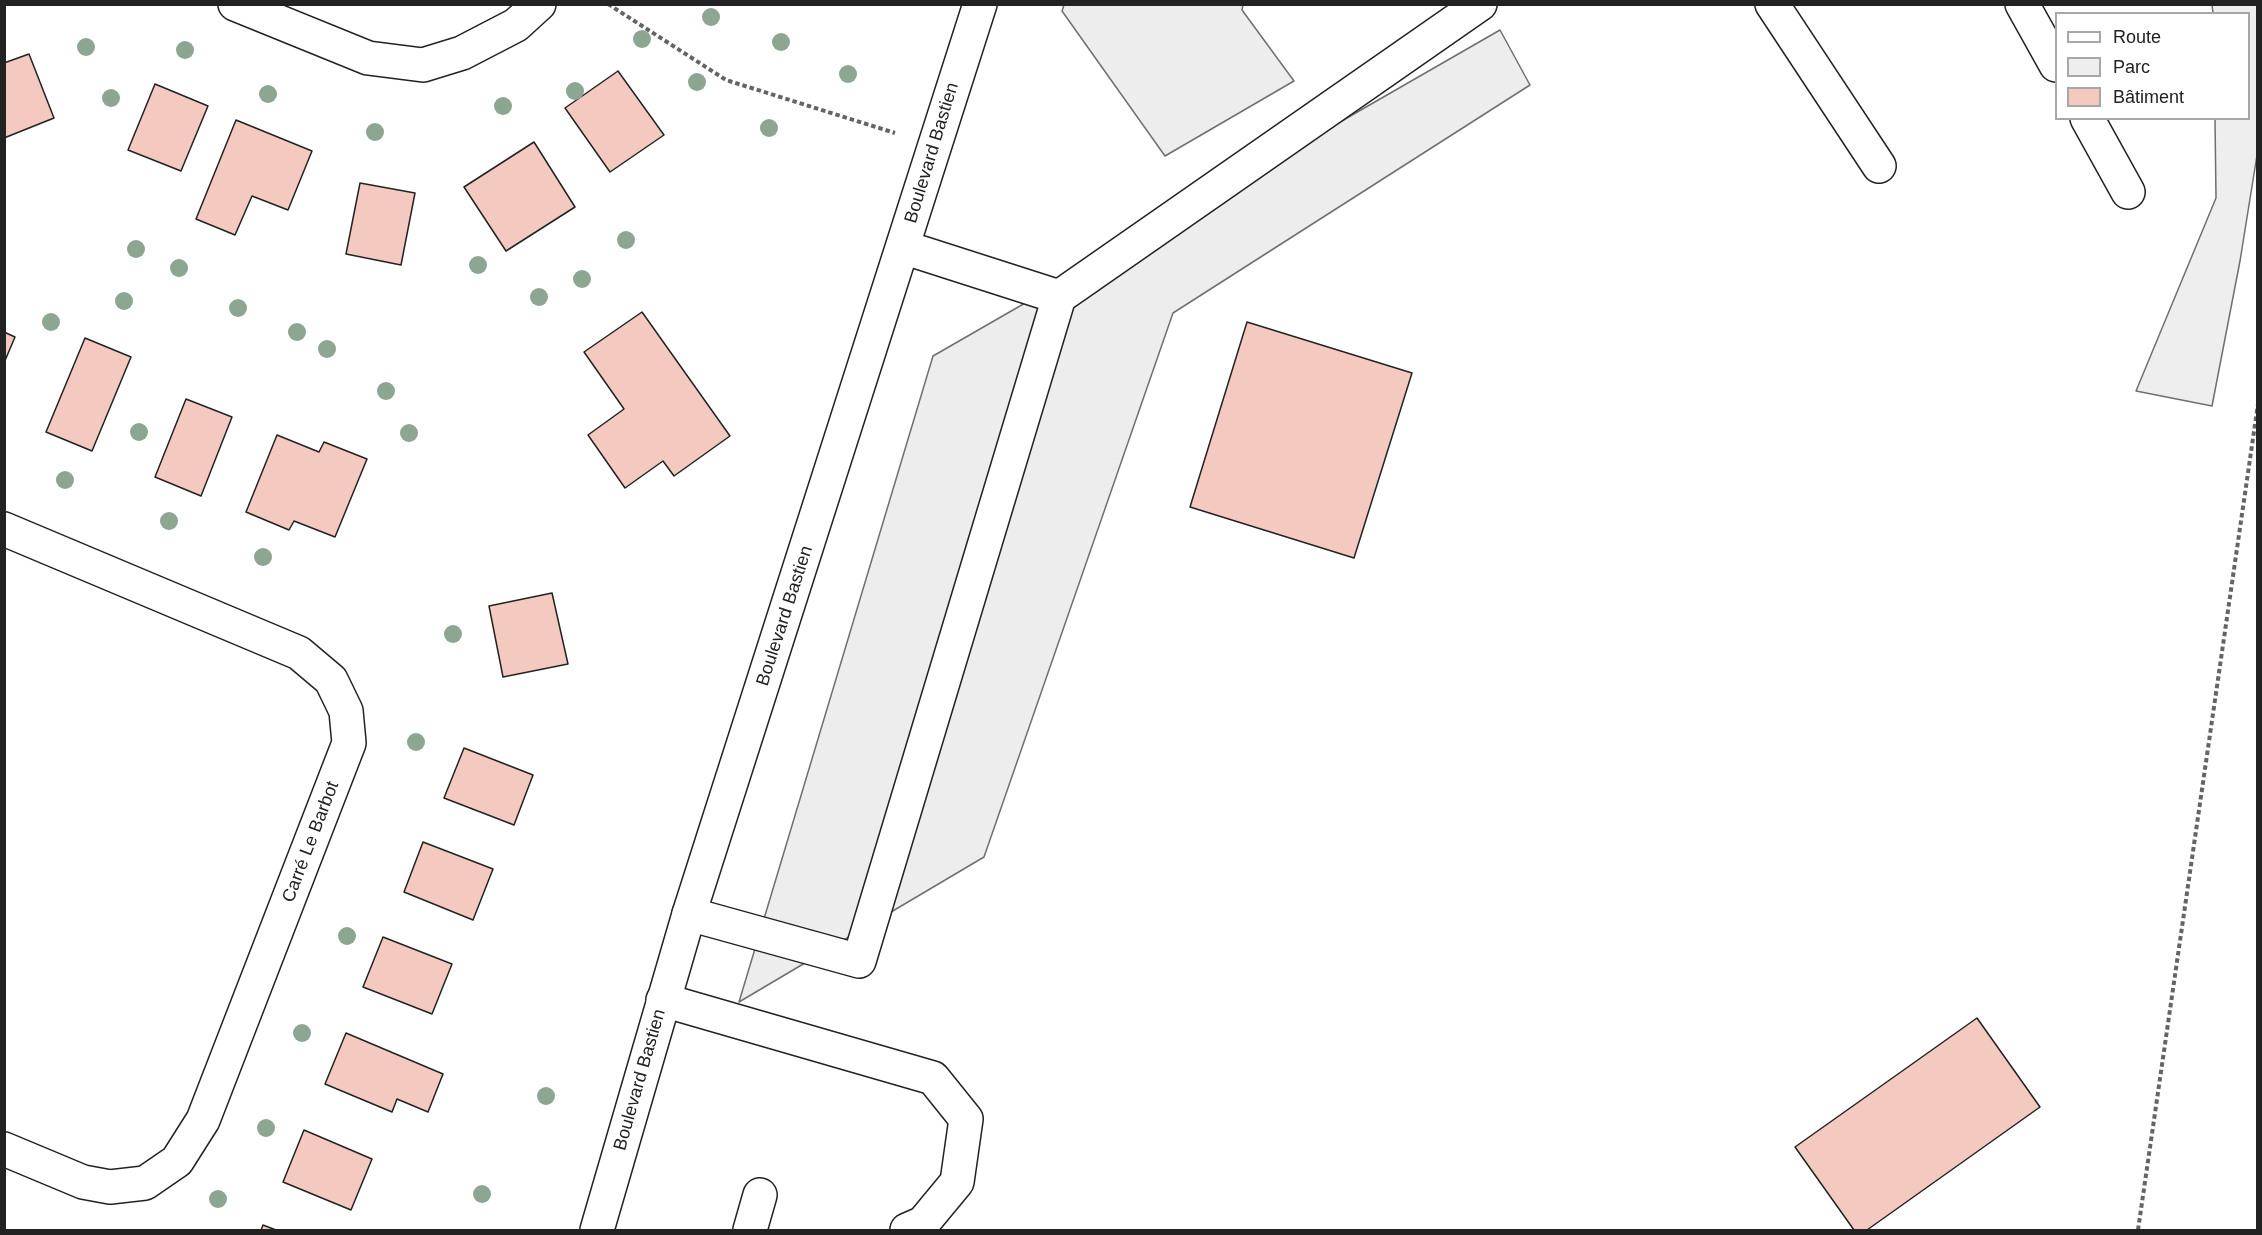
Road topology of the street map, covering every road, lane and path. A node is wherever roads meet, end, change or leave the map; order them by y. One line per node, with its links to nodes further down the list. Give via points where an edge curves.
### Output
1 (235, 4): 2 (street, via 368,58 423,65 462,53 516,25)
2 (539, 4)
3 (608, 4): 10 (path, via 726,80)
4 (980, 4): 10 (street, Boulevard Bastien)
5 (1480, 4): 14 (street)
6 (1772, 4): 11 (street)
7 (2022, 4): 8 (street)
8 (2055, 63)
9 (2088, 120): 12 (street)
10 (934, 145): 13 (street, Boulevard Bastien)
11 (1879, 166)
12 (2128, 192)
13 (903, 247): 14 (street); 17 (street, Boulevard Bastien)
14 (1059, 297): 17 (street, via 859,961)
15 (2258, 404): 24 (path)
16 (4, 529): 19 (street, Carré Le Barbot, via 299,653 331,680 346,711 349,743 202,1120 177,1161 145,1183 110,1187 83,1182)
17 (689, 915): 18 (street, Boulevard Bastien)
18 (663, 999): 21 (street, Boulevard Bastien); 23 (street, via 933,1078 966,1119 957,1182 923,1223)
19 (4, 1149)
20 (760, 1195): 22 (street)
21 (597, 1230)
22 (750, 1230)
23 (907, 1230)
24 (2138, 1230)

